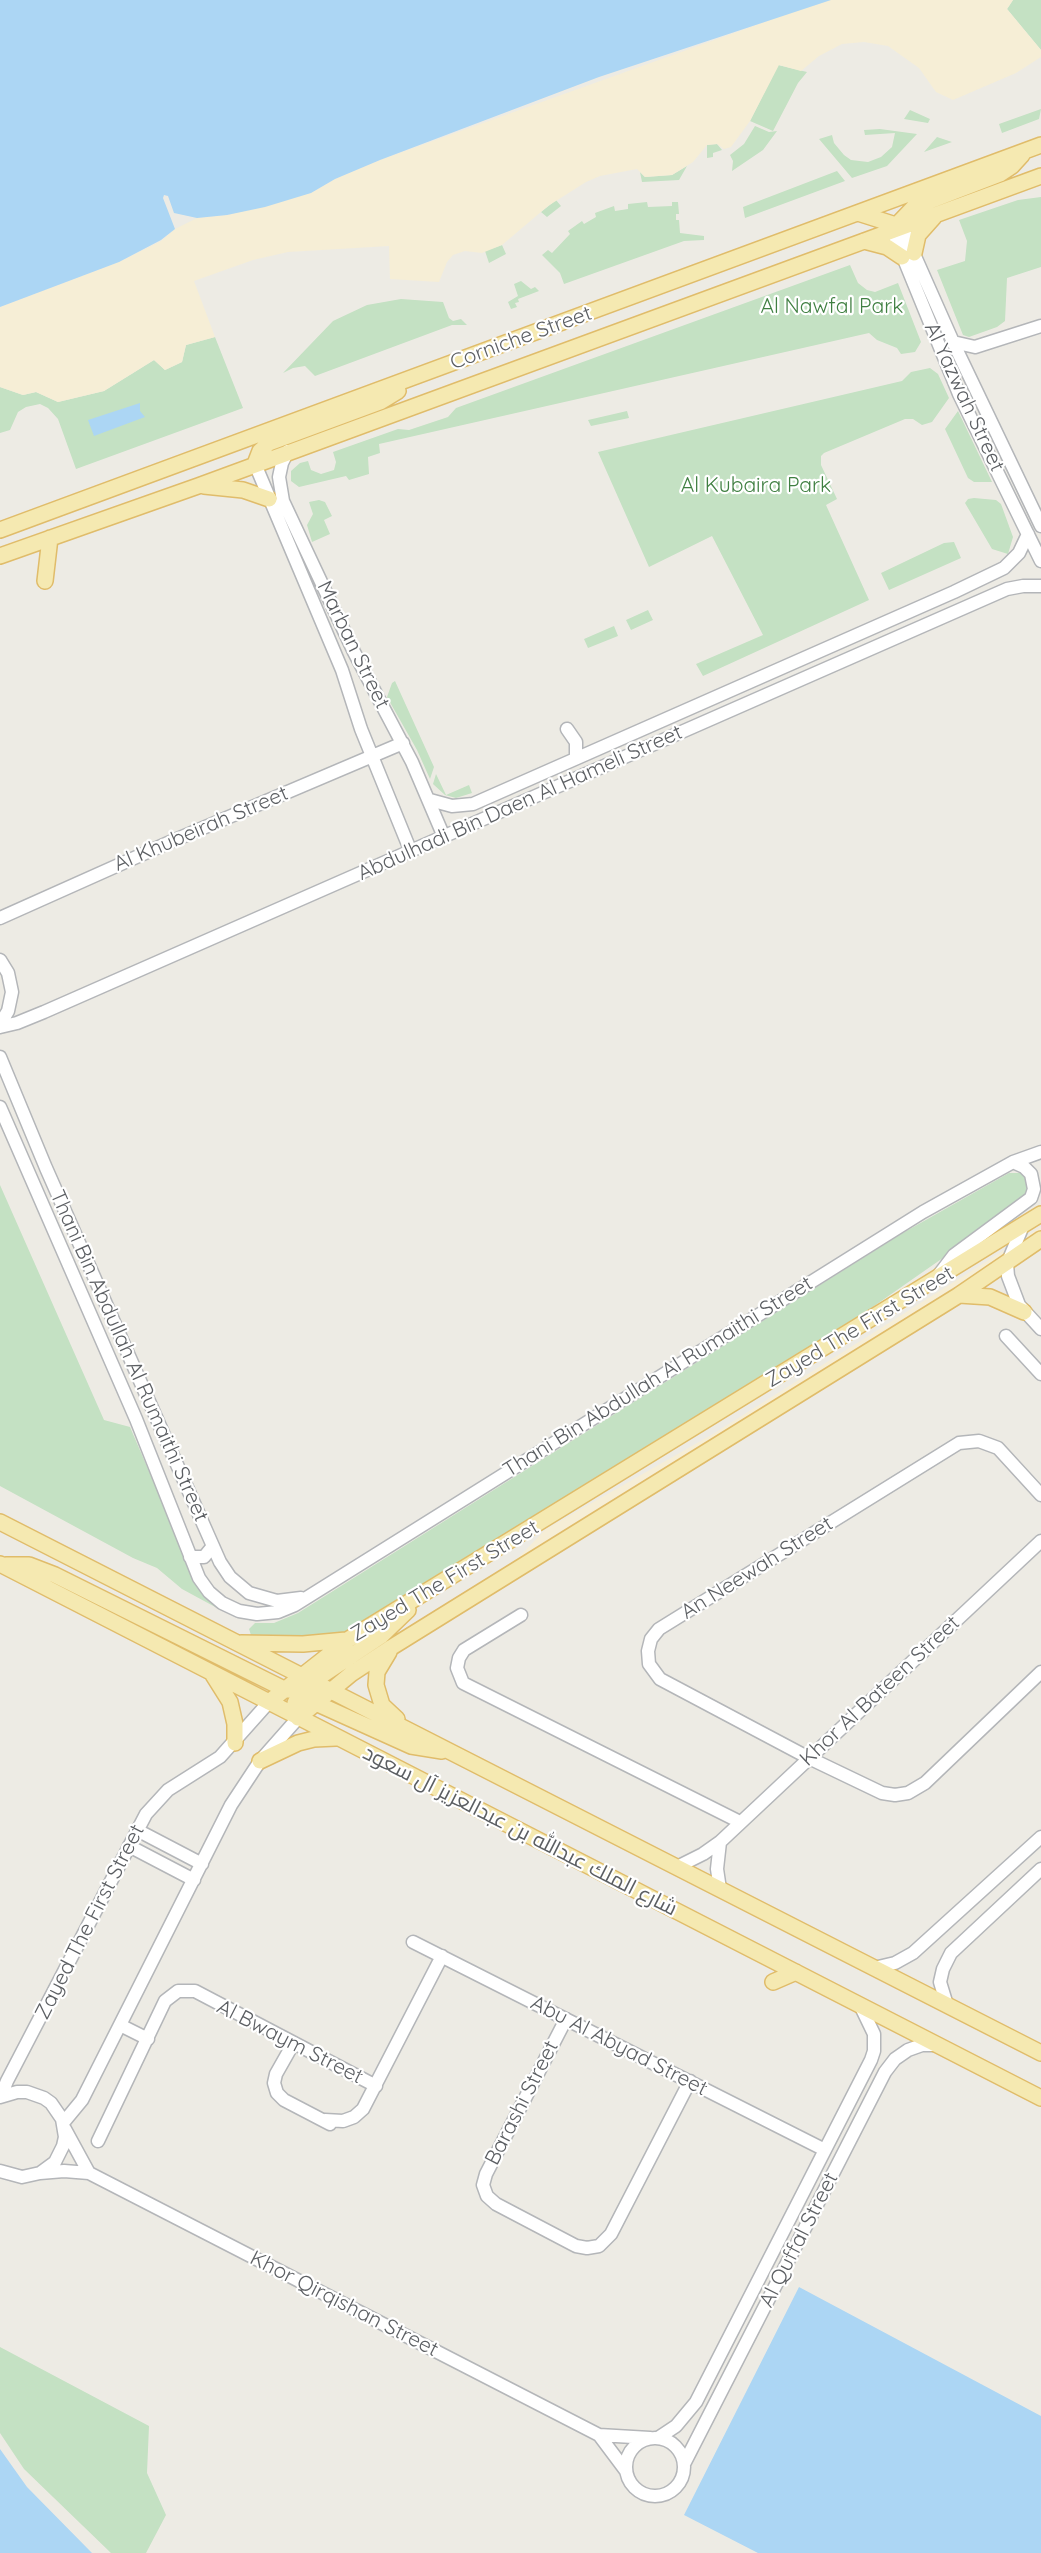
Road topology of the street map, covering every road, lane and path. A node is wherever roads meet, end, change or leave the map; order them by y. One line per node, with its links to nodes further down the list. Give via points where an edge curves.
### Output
1 (1041, 145): 2 (main road, Corniche Street)
2 (1025, 151): 4 (main road, Corniche Street); 6 (main road, via 1000,174 922,203)
3 (1041, 176): 5 (main road, Corniche Street)
4 (855, 214): 6 (main road); 7 (main road, via 866,224); 13 (main road, Corniche Street)
5 (936, 215): 6 (main road, Corniche Street); 8 (main road, via 918,235)
6 (897, 227): 7 (main road, Corniche Street); 8 (street, Al Yazwah Street)
7 (861, 241): 8 (main road); 14 (main road, Corniche Street)
8 (908, 255): 10 (street, Al Yazwah Street); 20 (street, Al Yazwah Street, via 959,394)
9 (1041, 326): 11 (street)
10 (952, 342): 11 (street); 12 (street, Al Yazwah Street)
11 (975, 347): 12 (street)
12 (964, 367): 18 (street, Al Yazwah Street)
13 (411, 379): 15 (main road, via 380,402 269,443 260,451); 19 (main road, Corniche Street)
14 (288, 451): 15 (main road, Corniche Street); 29 (street, Marban Street, via 279,477 283,501 354,652)
15 (255, 464): 16 (main road, Corniche Street); 17 (street, Marban Street)
16 (198, 486): 17 (main road, via 243,490); 21 (main road, Corniche Street)
17 (268, 499): 30 (street, Marban Street, via 342,670)
18 (1040, 524): 20 (street)
19 (0, 530)
20 (1026, 531): 23 (street, Al Yazwah Street); 26 (street, Abdulhadi Bin Daen Al Hameli Street, via 1019,552 1004,568)
21 (50, 538): 22 (main road, Corniche Street); 24 (main road)
22 (0, 556)
23 (1041, 561)
24 (45, 581)
25 (1041, 586): 27 (street, Abdulhadi Bin Daen Al Hameli Street, via 1007,589)
26 (954, 592): 27 (street, via 960,597); 31 (street, Abdulhadi Bin Daen Al Hameli Street)
27 (962, 608): 33 (street, Abdulhadi Bin Daen Al Hameli Street)
28 (567, 729): 31 (street, via 576,742)
29 (403, 743): 30 (street, Al Khubeirah Street); 32 (street, Marban Street)
30 (371, 756): 34 (street, Marban Street); 35 (street, Al Khubeirah Street)
31 (576, 758): 32 (street, Abdulhadi Bin Daen Al Hameli Street, via 472,804 452,806)
32 (430, 800): 33 (street, Marban Street)
33 (444, 837): 34 (street, Abdulhadi Bin Daen Al Hameli Street)
34 (411, 852): 37 (street, Abdulhadi Bin Daen Al Hameli Street, via 35,1016)
35 (0, 918)
36 (0, 960): 37 (street, via 12,992)
37 (0, 1026)
38 (0, 1057): 55 (street, Thani Bin Abdullah Al Rumaithi Street, via 45,1168)
39 (0, 1107): 56 (street, Thani Bin Abdullah Al Rumaithi Street, via 136,1419)
40 (1041, 1152): 41 (street, Thani Bin Abdullah Al Rumaithi Street)
41 (1013, 1162): 46 (street, via 1031,1174 1031,1198 954,1255); 58 (street, Thani Bin Abdullah Al Rumaithi Street, via 913,1218)
42 (1041, 1214): 43 (main road, Zayed The First Street)
43 (1022, 1228): 45 (street); 46 (main road, Zayed The First Street)
44 (1041, 1239): 45 (main road, Zayed The First Street)
45 (1007, 1264): 47 (main road, Zayed The First Street); 48 (street, via 1011,1289)
46 (936, 1281): 59 (main road, Zayed The First Street)
47 (959, 1295): 48 (main road, via 990,1297); 63 (main road, Zayed The First Street)
48 (1024, 1312): 49 (street)
49 (1041, 1329)
50 (1006, 1336): 51 (street)
51 (1041, 1374)
52 (1041, 1495): 76 (street, An Neewah Street, via 998,1448 980,1441 959,1443 655,1634 648,1658 660,1679)
53 (0, 1522): 62 (main road, شارع الملك عبدالله بن عبدالعزيز آل سعود)
54 (1041, 1541): 76 (street, Khor Al Bateen Street)
55 (213, 1546): 56 (street, via 204,1557); 58 (street, Thani Bin Abdullah Al Rumaithi Street, via 230,1577 249,1593 277,1601)
56 (190, 1557): 58 (street, Thani Bin Abdullah Al Rumaithi Street, via 209,1592 239,1611 278,1612)
57 (2, 1564): 64 (main road, شارع الملك عبدالله بن عبدالعزيز آل سعود); 68 (main road, via 40,1568)
58 (305, 1597)
59 (415, 1600): 61 (main road, Zayed The First Street); 66 (main road, via 388,1630)
60 (520, 1616): 78 (street, via 464,1650 458,1668 464,1683)
61 (349, 1639): 62 (main road, via 303,1644); 66 (main road, Zayed The First Street)
62 (233, 1642): 66 (main road, شارع الملك عبدالله بن عبدالعزيز آل سعود)
63 (392, 1647): 67 (main road, Zayed The First Street); 72 (main road, via 377,1672 376,1692 382,1705)
64 (209, 1670): 69 (main road, شارع الملك عبدالله بن عبدالعزيز آل سعود); 74 (main road, via 230,1702)
65 (1041, 1672): 76 (street, An Neewah Street, via 925,1783 908,1793 882,1793)
66 (307, 1678): 67 (main road, شارع الملك عبدالله بن عبدالعزيز آل سعود); 68 (main road, Zayed The First Street)
67 (331, 1690): 68 (main road); 70 (main road, Zayed The First Street); 72 (main road, شارع الملك عبدالله بن عبدالعزيز آل سعود)
68 (293, 1693): 69 (main road, Zayed The First Street); 70 (main road); 71 (main road)
69 (269, 1702): 71 (main road, شارع الملك عبدالله بن عبدالعزيز آل سعود); 74 (street, Zayed The First Street)
70 (316, 1703): 71 (main road, Zayed The First Street); 75 (main road, via 411,1746)
71 (298, 1718): 73 (main road, شارع الملك عبدالله بن عبدالعزيز آل سعود); 77 (street, Zayed The First Street)
72 (407, 1730): 75 (main road, شارع الملك عبدالله بن عبدالعزيز آل سعود)
73 (339, 1738): 77 (main road, via 298,1743); 91 (main road, شارع الملك عبدالله بن عبدالعزيز آل سعود)
74 (235, 1743): 79 (street, Zayed The First Street, via 212,1764 160,1798)
75 (448, 1751): 84 (main road, شارع الملك عبدالله بن عبدالعزيز آل سعود)
76 (809, 1758): 78 (street, Khor Al Bateen Street)
77 (260, 1761): 83 (street, Zayed The First Street, via 231,1805)
78 (740, 1822): 81 (street, Khor Al Bateen Street)
79 (137, 1830): 82 (street, Zayed The First Street); 83 (street)
80 (1041, 1837): 90 (street, via 913,1953)
81 (720, 1842): 84 (street, Khor Al Bateen Street); 87 (street)
82 (129, 1846): 86 (street); 105 (street, Zayed The First Street)
83 (202, 1864): 86 (street, Zayed The First Street)
84 (677, 1867): 87 (main road, شارع الملك عبدالله بن عبدالعزيز آل سعود)
85 (1041, 1869): 94 (street, via 951,1953 940,1982)
86 (194, 1880): 96 (street, Zayed The First Street)
87 (720, 1889): 90 (main road, شارع الملك عبدالله بن عبدالعزيز آل سعود)
88 (413, 1942): 89 (street, Abu Al Abyad Street)
89 (442, 1956): 95 (street, Abu Al Abyad Street); 104 (street)
90 (874, 1968): 94 (main road, شارع الملك عبدالله بن عبدالعزيز آل سعود)
91 (796, 1972): 92 (main road); 93 (main road, شارع الملك عبدالله بن عبدالعزيز آل سعود)
92 (773, 1982)
93 (860, 2005): 99 (main road, شارع الملك عبدالله بن عبدالعزيز آل سعود); 101 (street, Al Quffal Street, via 875,2040)
94 (946, 2005): 100 (main road, شارع الملك عبدالله بن عبدالعزيز آل سعود)
95 (566, 2019): 103 (street, Abu Al Abyad Street); 103 (street, Barashi Street, via 483,2185 495,2204 576,2246 599,2246 611,2235)
96 (120, 2025): 97 (street); 107 (street, Zayed The First Street)
97 (148, 2039): 98 (street, Al Bwaym Street, via 170,2003 193,1995); 108 (street, Al Bwaym Street)
98 (293, 2044): 104 (street, Al Bwaym Street); 104 (street, via 276,2074 275,2088 284,2100 340,2127 351,2126 360,2120)
99 (937, 2045): 102 (street, Al Quffal Street, via 908,2050 889,2065); 106 (main road, شارع الملك عبدالله بن عبدالعزيز آل سعود)
100 (1041, 2053)
101 (868, 2065): 102 (street, via 878,2068); 109 (street, Al Quffal Street)
102 (882, 2077): 115 (street, Al Quffal Street)
103 (690, 2081): 109 (street, Abu Al Abyad Street)
104 (376, 2086)
105 (1, 2097): 107 (street, via 17,2092 36,2094 51,2103)
106 (1041, 2098)
107 (64, 2126): 111 (street, via 60,2154); 112 (street)
108 (98, 2141)
109 (825, 2150): 114 (street, Al Quffal Street, via 696,2402 676,2426)
110 (0, 2171): 111 (street, Khor Qirqishan Street, via 22,2177)
111 (40, 2173): 112 (street, Khor Qirqishan Street)
112 (89, 2173): 113 (street, Khor Qirqishan Street)
113 (599, 2435): 114 (street, Khor Qirqishan Street); 116 (street, Khor Qirqishan Street)
114 (654, 2438): 115 (street, via 666,2440 678,2449); 116 (street, via 643,2440 632,2449)
115 (684, 2464): 116 (street, via 677,2486 657,2496 637,2490)
116 (626, 2471)

